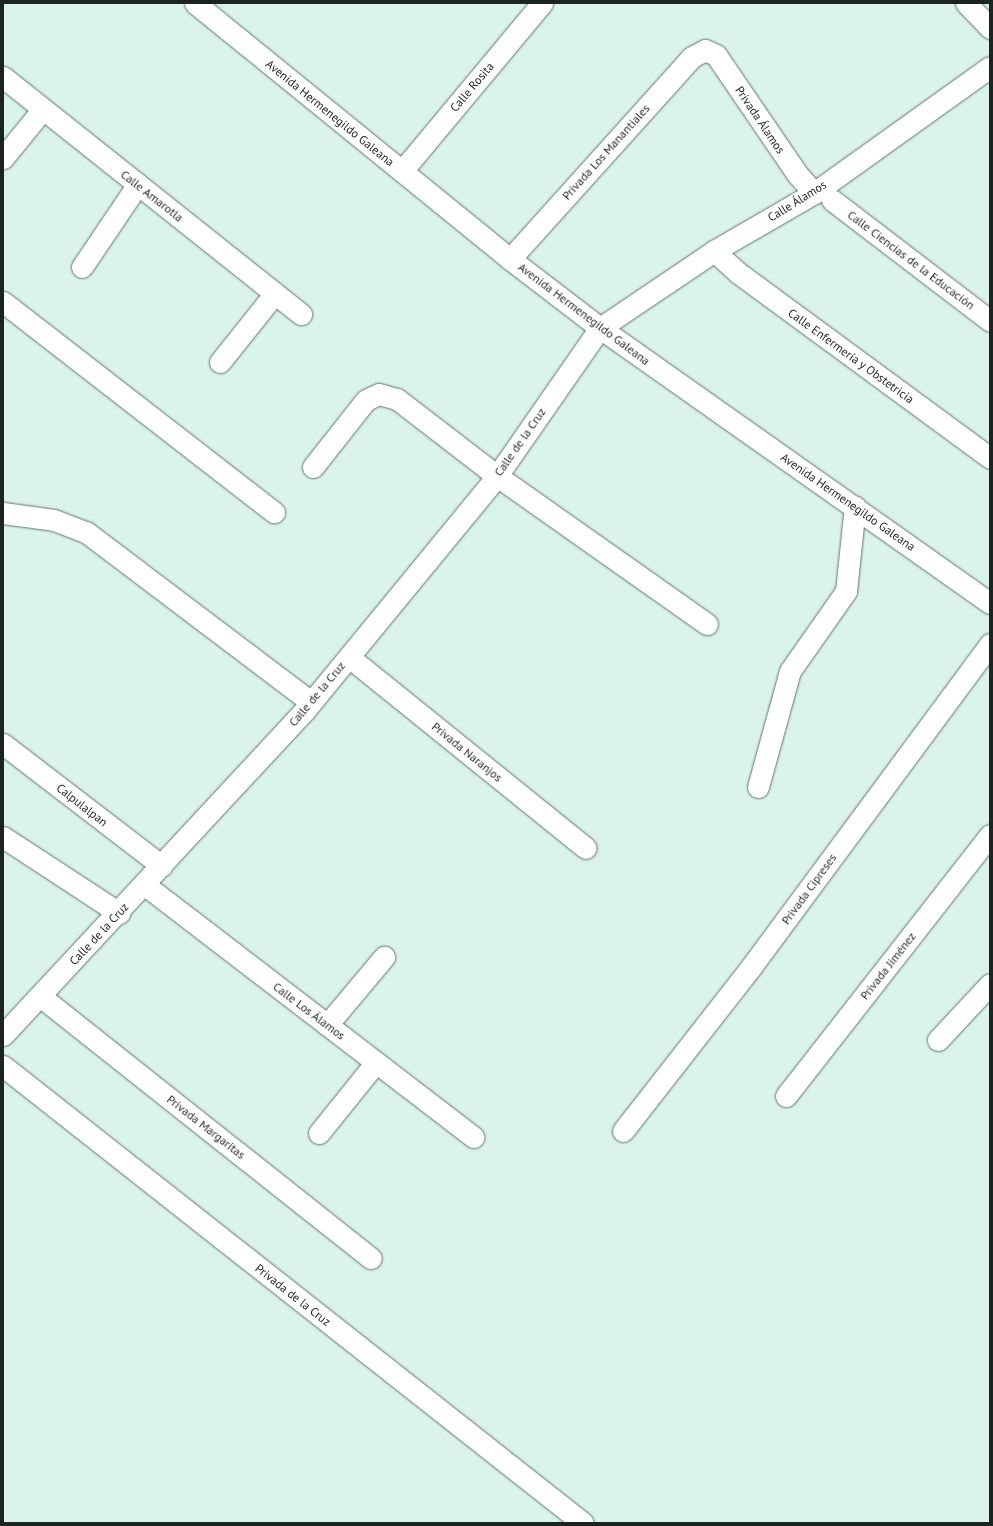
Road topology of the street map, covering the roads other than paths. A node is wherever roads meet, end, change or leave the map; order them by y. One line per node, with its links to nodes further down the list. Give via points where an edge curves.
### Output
1 (195, 3): 10 (street, Avenida Hermenegildo Galeana)
2 (542, 3): 10 (street, Calle Rosita)
3 (966, 3): 4 (street)
4 (990, 28)
5 (705, 50): 12 (street, Privada Álamos, via 716,55 798,175); 14 (street, Privada Los Manantiales, via 692,57)
6 (990, 67): 12 (street, Calle Álamos)
7 (3, 77): 8 (street, Calle Amarotla)
8 (43, 109): 9 (street); 11 (street, Calle Amarotla)
9 (3, 158)
10 (402, 171): 14 (street, Avenida Hermenegildo Galeana)
11 (138, 184): 15 (street); 16 (street, Calle Amarotla)
12 (823, 196): 13 (street, Calle Álamos); 19 (street, Calle Ciencias de la Educación)
13 (714, 251): 20 (street, Calle Álamos); 22 (street, Calle Enfermería y Obstetricia, via 737,272)
14 (510, 258): 20 (street, Avenida Hermenegildo Galeana)
15 (82, 267)
16 (275, 293): 18 (street, Calle Amarotla); 21 (street)
17 (3, 302): 26 (street)
18 (301, 314)
19 (990, 321)
20 (600, 328): 24 (street, Calle de la Cruz); 25 (street, Avenida Hermenegildo Galeana)
21 (220, 362)
22 (990, 458)
23 (313, 467): 24 (street, via 366,400 379,394 397,399)
24 (497, 476): 29 (street); 31 (street, Calle de la Cruz)
25 (855, 506): 28 (street, Avenida Hermenegildo Galeana); 34 (street, via 846,591 790,671)
26 (274, 512)
27 (3, 513): 32 (street, via 54,520 86,532)
28 (990, 603)
29 (707, 624)
30 (990, 644): 50 (street, Privada Cipreses, via 751,967)
31 (349, 657): 32 (street, Calle de la Cruz); 37 (street, Privada Naranjos)
32 (311, 702): 38 (street, Calle de la Cruz)
33 (3, 744): 38 (street, Calpulalpan)
34 (758, 787)
35 (990, 835): 49 (street, Privada Jiménez)
36 (3, 837): 40 (street)
37 (586, 848)
38 (162, 866): 39 (street, Calle de la Cruz)
39 (145, 885): 40 (street, Calle de la Cruz); 44 (street, Calle Los Álamos)
40 (119, 913): 43 (street, Calle de la Cruz)
41 (384, 957): 44 (street)
42 (990, 984): 46 (street)
43 (40, 996): 45 (street, Calle de la Cruz); 53 (street, Privada Margaritas)
44 (327, 1025): 47 (street, Calle Los Álamos)
45 (5, 1029)
46 (938, 1040)
47 (376, 1062): 51 (street); 52 (street, Calle Los Álamos)
48 (3, 1066): 54 (street, Privada de la Cruz)
49 (786, 1096)
50 (623, 1131)
51 (319, 1133)
52 (474, 1137)
53 (371, 1258)
54 (583, 1523)

